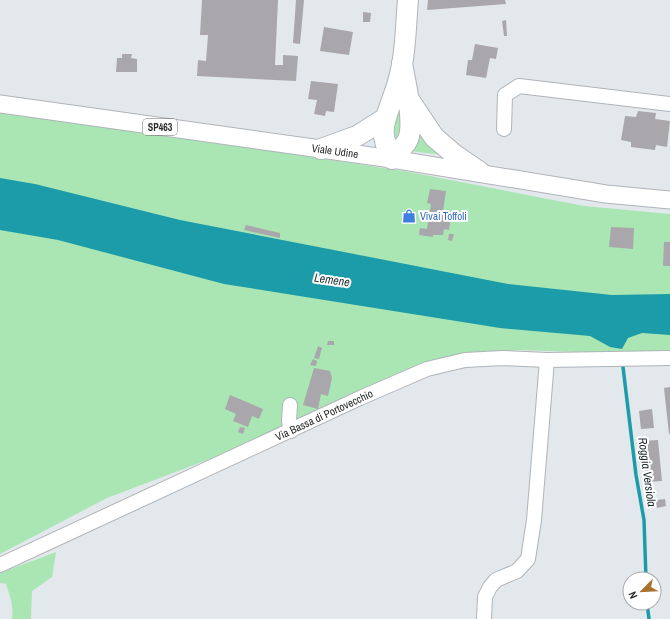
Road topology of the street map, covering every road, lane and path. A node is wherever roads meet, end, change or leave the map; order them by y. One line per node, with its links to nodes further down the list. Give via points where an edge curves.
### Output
1 (408, 0): 2 (highway)
2 (402, 63): 3 (highway); 6 (highway, via 394,97)
3 (409, 100): 9 (highway, via 410,125 407,142); 10 (highway, via 434,137 455,156)
4 (0, 104): 8 (main road, Viale Udine / SP463)
5 (670, 104): 7 (street, via 519,86 506,95)
6 (384, 119): 8 (highway, via 357,136); 9 (highway, via 385,147)
7 (504, 129)
8 (320, 149): 9 (main road, Viale Udine / SP463)
9 (392, 158): 10 (main road, Viale Udine / SP463)
10 (480, 172): 11 (main road, Viale Udine / SP463, via 606,194)
11 (670, 200)
12 (670, 358): 13 (street, Via Bassa di Portovecchio)
13 (547, 360): 15 (street, Via Bassa di Portovecchio, via 465,360 427,369); 17 (street, via 534,520 528,559 517,571 496,580 490,586 485,596)
14 (290, 405): 15 (street)
15 (291, 431): 16 (street, Via Bassa di Portovecchio)
16 (0, 565)
17 (484, 619)

